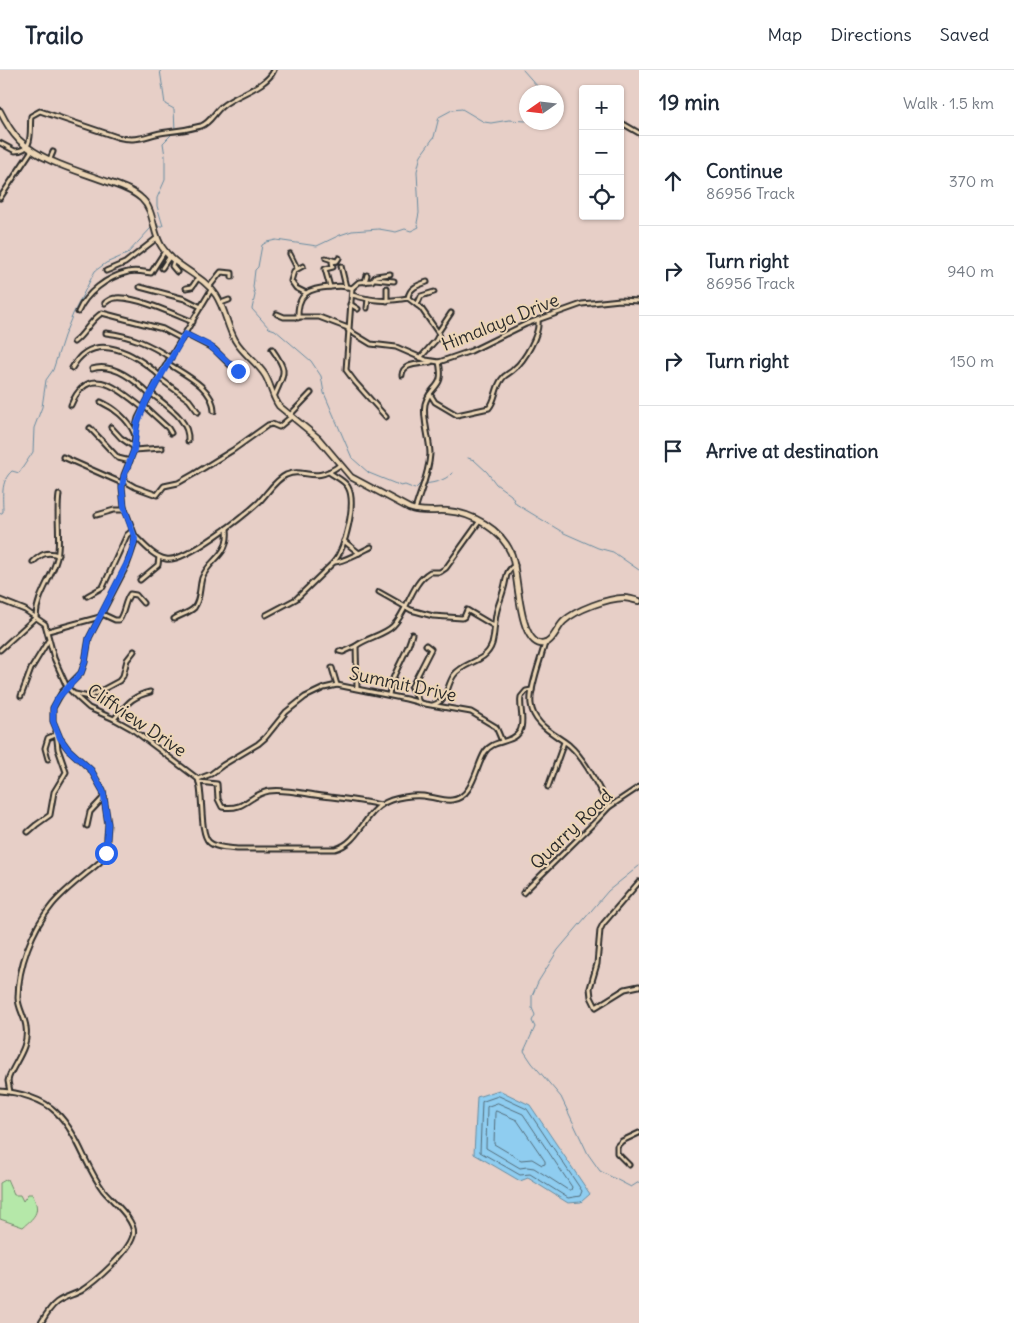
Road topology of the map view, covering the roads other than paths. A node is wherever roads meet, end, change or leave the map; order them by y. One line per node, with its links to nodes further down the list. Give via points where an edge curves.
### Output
1 (274, 70): 6 (street, via 269,79 223,106 201,126 147,138 126,139 40,111 31,116 31,138)
2 (0, 111): 6 (street, via 12,132)
3 (624, 124): 4 (street)
4 (639, 132)
5 (0, 143): 6 (street, via 17,152)
6 (27, 146): 7 (street)
7 (32, 150): 9 (street); 10 (street)
8 (53, 152): 9 (street)
9 (50, 159): 11 (street, via 136,194 148,208)
10 (0, 198)
11 (157, 238): 12 (street); 13 (street)
12 (146, 246): 14 (street); 22 (street, via 125,263)
13 (165, 251): 16 (street); 54 (street, via 151,273 129,271 114,277 92,291)
14 (145, 254)
15 (290, 254): 21 (street)
16 (172, 258): 20 (street); 23 (street, via 172,266); 27 (street)
17 (326, 258): 34 (street, via 338,260 325,269)
18 (303, 266): 21 (street)
19 (341, 266): 32 (street)
20 (162, 268)
21 (297, 268): 40 (street, via 292,275 292,283)
22 (106, 271)
23 (177, 272)
24 (388, 274): 28 (street, via 375,277)
25 (368, 275): 30 (street)
26 (232, 277): 36 (street, via 232,273 221,272)
27 (199, 278): 35 (street, via 192,287); 36 (street)
28 (375, 281): 29 (street); 30 (street)
29 (394, 281)
30 (365, 282): 37 (street, via 359,282)
31 (427, 282): 42 (street, via 413,288)
32 (346, 286): 34 (street); 37 (street)
33 (140, 287): 51 (street, via 185,298)
34 (330, 287): 40 (street, via 315,288)
35 (186, 288)
36 (210, 288): 48 (street); 51 (street)
37 (352, 288): 41 (street)
38 (387, 288): 45 (street)
39 (434, 292): 50 (street, via 422,296)
40 (306, 293): 57 (street, via 300,302)
41 (352, 295): 43 (street); 49 (street)
42 (408, 298): 45 (street); 50 (street)
43 (368, 299): 45 (street); 53 (street)
44 (229, 300): 48 (street)
45 (387, 301)
46 (639, 301): 58 (street, Himalaya Drive, via 589,303)
47 (105, 303): 59 (street, via 113,298 125,298)
48 (221, 303): 80 (street, via 236,342 264,374)
49 (350, 304): 52 (street); 60 (street)
50 (417, 305): 61 (street)
51 (201, 307): 59 (street)
52 (358, 308)
53 (366, 308)
54 (78, 312)
55 (451, 313): 61 (street)
56 (278, 314): 57 (street, Himalaya Drive)
57 (298, 318): 60 (street, Himalaya Drive, via 322,317)
58 (538, 320): 70 (street, Himalaya Drive); 79 (street, via 539,330 529,349 518,366 502,378 489,408 457,415 435,402)
59 (193, 322): 63 (street)
60 (348, 329): 68 (street, Himalaya Drive, via 371,344 396,346); 87 (street, via 346,370)
61 (438, 332): 68 (street, via 438,338)
62 (106, 333): 67 (street, via 135,338)
63 (185, 334): 64 (street); 75 (street, via 210,346)
64 (182, 339): 65 (street, via 163,329 102,313); 67 (street)
65 (74, 342)
66 (272, 349): 80 (street, via 284,371)
67 (171, 358): 71 (street)
68 (420, 358): 69 (street, Himalaya Drive)
69 (432, 361): 70 (street, Himalaya Drive); 74 (street, via 406,366)
70 (439, 362): 79 (street, via 440,380)
71 (168, 363): 76 (street); 84 (street, via 202,387 214,404)
72 (72, 368): 76 (street, via 90,351 104,347 131,354)
73 (92, 370): 78 (street, via 101,367 116,371)
74 (402, 375)
75 (245, 376)
76 (160, 377): 78 (street); 85 (street, via 189,400)
77 (311, 393): 86 (street)
78 (150, 394): 83 (street); 92 (street, via 185,424)
79 (430, 394): 102 (street, via 425,406 430,456)
80 (274, 398): 86 (street)
81 (101, 402): 91 (street, via 117,412)
82 (71, 405): 83 (street, via 78,391 87,383 94,382 112,387)
83 (143, 407): 90 (street); 91 (street)
84 (214, 411)
85 (198, 412)
86 (290, 416): 97 (street, via 318,438); 99 (street, via 279,427 268,425 194,474 176,484 164,486 157,495)
87 (386, 417)
88 (111, 426): 94 (street)
89 (90, 428): 96 (street, via 118,458)
90 (171, 433)
91 (135, 436): 94 (street)
92 (188, 441)
93 (162, 448): 94 (street)
94 (134, 449): 96 (street)
95 (63, 457): 99 (street)
96 (130, 461): 99 (street)
97 (340, 465): 98 (street); 102 (street, via 351,477)
98 (330, 472): 105 (street, via 317,476 284,476); 108 (street, via 347,485 350,496 351,508)
99 (123, 481): 101 (street)
100 (59, 495): 111 (street)
101 (125, 510): 103 (street); 106 (street)
102 (415, 510): 104 (street, via 450,512)
103 (97, 515)
104 (479, 522): 115 (street, via 498,534); 122 (street, via 446,568 430,572 420,581)
105 (227, 528): 112 (street, via 182,556 171,560); 126 (street, via 225,546 204,573 196,605)
106 (132, 530): 107 (street); 118 (street, via 103,587)
107 (135, 536): 112 (street); 124 (street, via 127,565)
108 (344, 541): 110 (street); 114 (street)
109 (370, 547): 110 (street)
110 (359, 553): 114 (street)
111 (58, 555): 113 (street, via 45,553); 125 (street, via 37,604)
112 (160, 557): 116 (street, via 158,565)
113 (33, 562)
114 (334, 562): 123 (street, via 296,599)
115 (515, 565): 127 (street, via 508,571); 131 (street, via 520,609 526,628 533,640)
116 (140, 580)
117 (379, 592): 122 (street)
118 (87, 596)
119 (0, 600): 125 (street)
120 (639, 601): 131 (street, via 616,599 581,610 563,622)
121 (143, 603): 124 (street, via 136,595 130,594 119,620)
122 (406, 607): 127 (street, via 440,616 463,617 467,610); 133 (street, via 390,628)
123 (266, 615)
124 (102, 616): 128 (street); 139 (street, via 88,643 84,667)
125 (36, 617): 128 (street); 134 (street)
126 (174, 619)
127 (494, 626): 147 (street, via 486,654 457,671 444,699)
128 (48, 631): 130 (street, Cliffview Drive)
129 (412, 634): 144 (street, via 391,682)
130 (48, 640): 139 (street, Cliffview Drive); 145 (street, via 31,669)
131 (545, 643): 141 (street)
132 (426, 645): 146 (street, via 431,648 411,688)
133 (356, 646): 136 (street); 140 (street)
134 (0, 650)
135 (134, 651): 143 (street, via 119,681 89,697)
136 (339, 651)
137 (332, 668): 138 (street)
138 (337, 685): 140 (street, Summit Drive); 153 (street, Summit Drive, via 314,691 286,712 258,744)
139 (67, 687): 143 (street, Cliffview Drive); 149 (street, via 53,708)
140 (357, 688): 144 (street, Summit Drive)
141 (532, 690): 150 (street, via 520,697 521,729 515,736); 151 (street, via 531,704 536,717 551,734)
142 (150, 692): 148 (street, via 131,700)
143 (74, 694): 148 (street, Cliffview Drive, via 89,708)
144 (389, 695): 146 (street, Summit Drive)
145 (21, 696)
146 (419, 702): 147 (street, Summit Drive)
147 (433, 705): 150 (street, Summit Drive, via 474,714 496,728)
148 (114, 719): 153 (street, Cliffview Drive)
149 (56, 731): 152 (street, via 48,738 45,748); 156 (street, via 68,749 95,774); 160 (street, via 65,774 54,792 50,815)
150 (502, 741): 157 (street, via 486,750 469,787 457,799 414,796)
151 (564, 742): 154 (street); 158 (street, via 578,755)
152 (48, 759)
153 (198, 780): 157 (street, Cliffview Drive, via 218,784 222,807 240,806 250,798 271,791); 157 (street, via 208,840 213,845 237,849 340,848)
154 (548, 787)
155 (639, 787): 158 (street, Quarry Road)
156 (104, 797): 159 (street, via 90,812); 165 (street, via 108,824 104,858 52,904 26,949 18,1000 27,1036 24,1050 9,1077)
157 (382, 805)
158 (610, 807): 162 (street, Quarry Road)
159 (87, 826)
160 (28, 832)
161 (639, 882): 163 (street, via 600,930 597,964 590,988 597,1007 625,989)
162 (523, 893)
163 (639, 986)
164 (0, 1091): 165 (street)
165 (10, 1092): 168 (street, via 56,1111 97,1181 134,1229 130,1243 112,1265 82,1290 56,1302)
166 (639, 1133): 167 (street, via 617,1146 617,1153)
167 (629, 1165)
168 (41, 1323)

